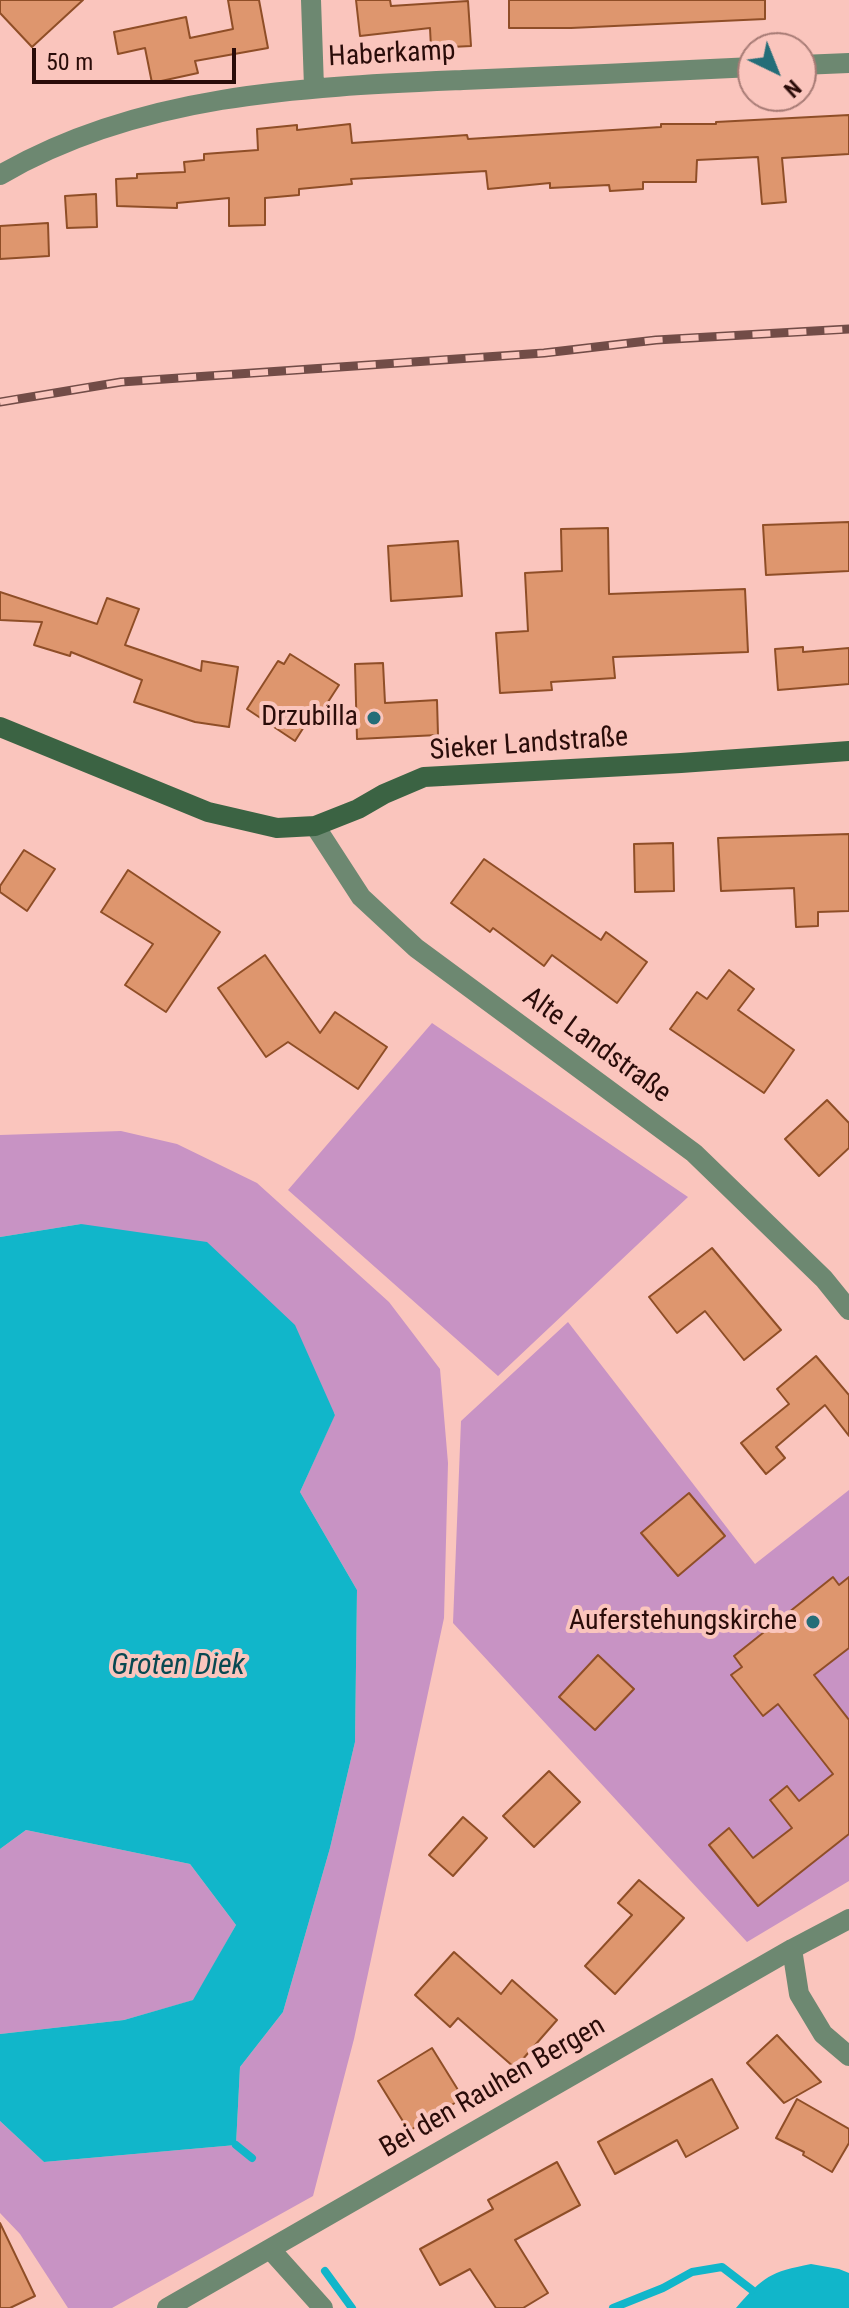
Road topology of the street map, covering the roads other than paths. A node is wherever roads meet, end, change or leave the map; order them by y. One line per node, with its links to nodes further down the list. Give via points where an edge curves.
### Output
1 (311, 0): 5 (street)
2 (849, 63): 3 (street)
3 (817, 64)
4 (737, 68): 5 (street, Haberkamp)
5 (314, 87): 6 (street, Haberkamp, via 203,102 104,127)
6 (0, 175)
7 (0, 727): 9 (street, Sieker Landstraße, via 208,812 277,828)
8 (849, 751): 9 (street, Sieker Landstraße, via 424,777)
9 (315, 826): 10 (street, Alte Landstraße, via 361,897 416,948 694,1153)
10 (849, 1310)
11 (849, 1919): 12 (street, Bei den Rauhen Bergen)
12 (792, 1949): 13 (street, via 799,1994 823,2034); 14 (street, Bei den Rauhen Bergen)
13 (849, 2056)
14 (270, 2249): 15 (street, Bei den Rauhen Bergen); 16 (street)
15 (167, 2308)
16 (323, 2308)

